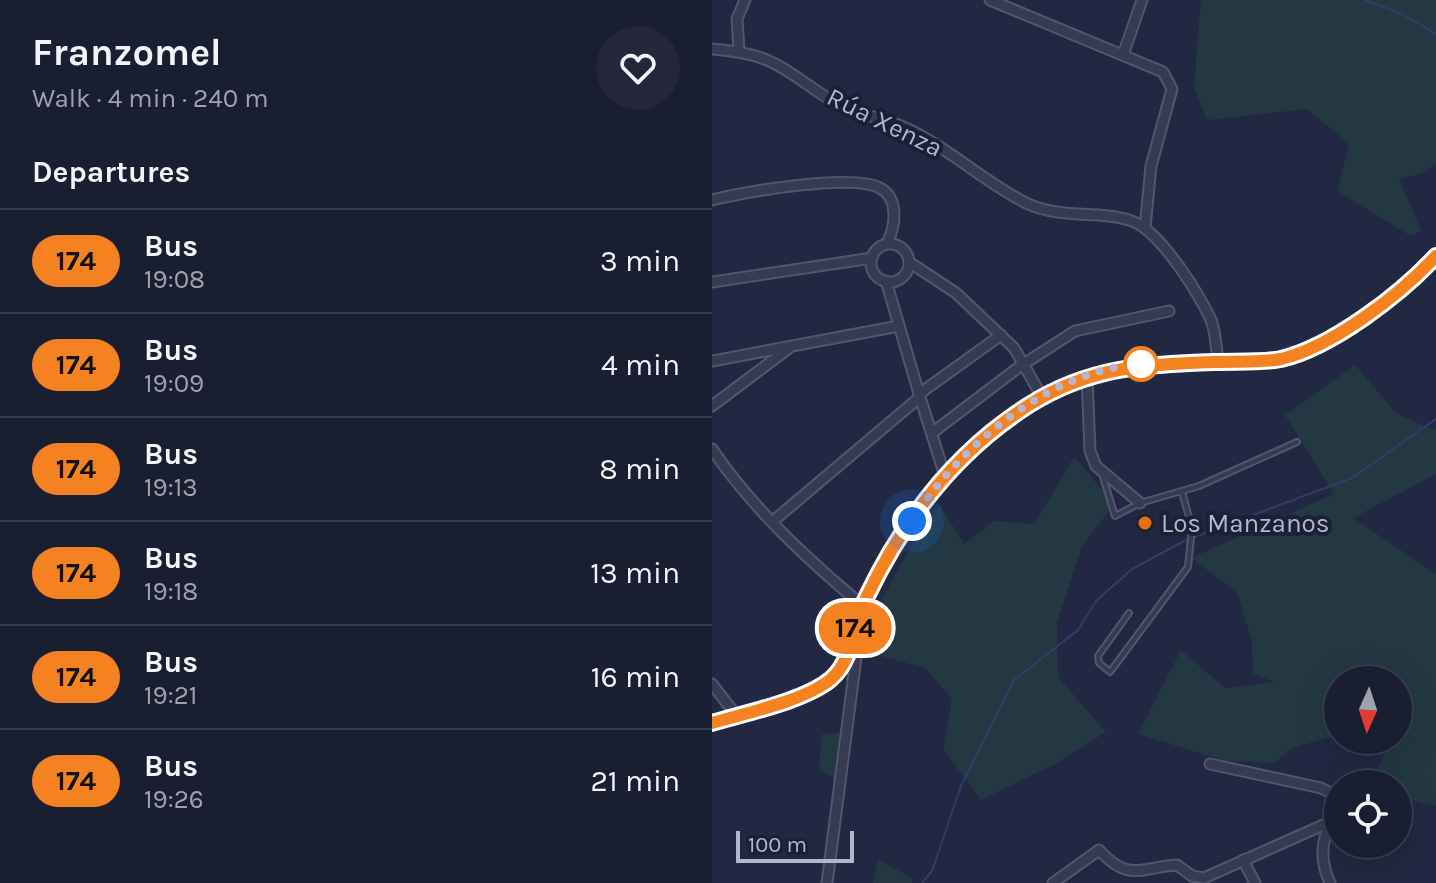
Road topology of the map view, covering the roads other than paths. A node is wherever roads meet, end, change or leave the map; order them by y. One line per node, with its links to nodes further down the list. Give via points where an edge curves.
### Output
1 (745, 0): 5 (street, via 737,19)
2 (990, 0): 6 (street)
3 (1142, 0): 6 (street)
4 (712, 49): 5 (street, Rúa Xenza)
5 (739, 51): 8 (street, Rúa Xenza, via 754,52 787,69 833,102 899,125 1049,213 1127,217)
6 (1123, 55): 8 (street, via 1163,72 1172,89 1151,166)
7 (712, 200): 9 (street, via 802,186 872,185 892,201)
8 (1145, 228): 21 (street, via 1165,248 1212,322)
9 (891, 245): 11 (street, via 876,251); 12 (street, via 906,253)
10 (1436, 256): 21 (street, via 1386,303 1308,349 1279,359)
11 (872, 263): 13 (street); 14 (street, via 783,269)
12 (908, 267): 13 (street); 17 (street, via 956,293)
13 (891, 281): 16 (street)
14 (712, 282)
15 (1169, 311): 22 (street, via 1075,331)
16 (899, 326): 18 (street); 25 (street)
17 (1001, 335): 22 (street); 26 (street)
18 (793, 345): 19 (street); 23 (street)
19 (759, 350): 20 (street); 23 (street)
20 (712, 361)
21 (1218, 362): 24 (street, via 1134,364)
22 (1024, 363): 28 (street); 30 (street)
23 (764, 366): 29 (street)
24 (1087, 377): 28 (street); 34 (street, via 1090,451)
25 (916, 379): 26 (street); 27 (street)
26 (937, 381): 27 (street)
27 (920, 395): 30 (street); 37 (street)
28 (1042, 397): 33 (street)
29 (712, 406)
30 (932, 433): 33 (street)
31 (1297, 442): 35 (lane)
32 (712, 449): 37 (street)
33 (944, 473): 38 (street)
34 (1103, 474): 36 (street); 36 (lane, via 1115,516)
35 (1182, 492): 36 (lane); 39 (lane, via 1192,532 1185,574 1110,672 1098,656)
36 (1140, 503)
37 (772, 522): 38 (street)
38 (863, 606): 40 (street)
39 (1129, 613)
40 (850, 646): 42 (street, via 840,669 824,684); 49 (street, via 856,658)
41 (712, 684): 42 (street)
42 (736, 715): 43 (street)
43 (712, 723)
44 (1210, 764): 45 (street)
45 (1324, 790)
46 (1324, 825): 48 (street)
47 (1324, 835): 52 (street, via 1322,866)
48 (1243, 860): 50 (street, via 1204,878 1177,865 1126,871 1099,850); 51 (street)
49 (827, 883)
50 (1053, 883)
51 (1255, 883)
52 (1330, 883)

